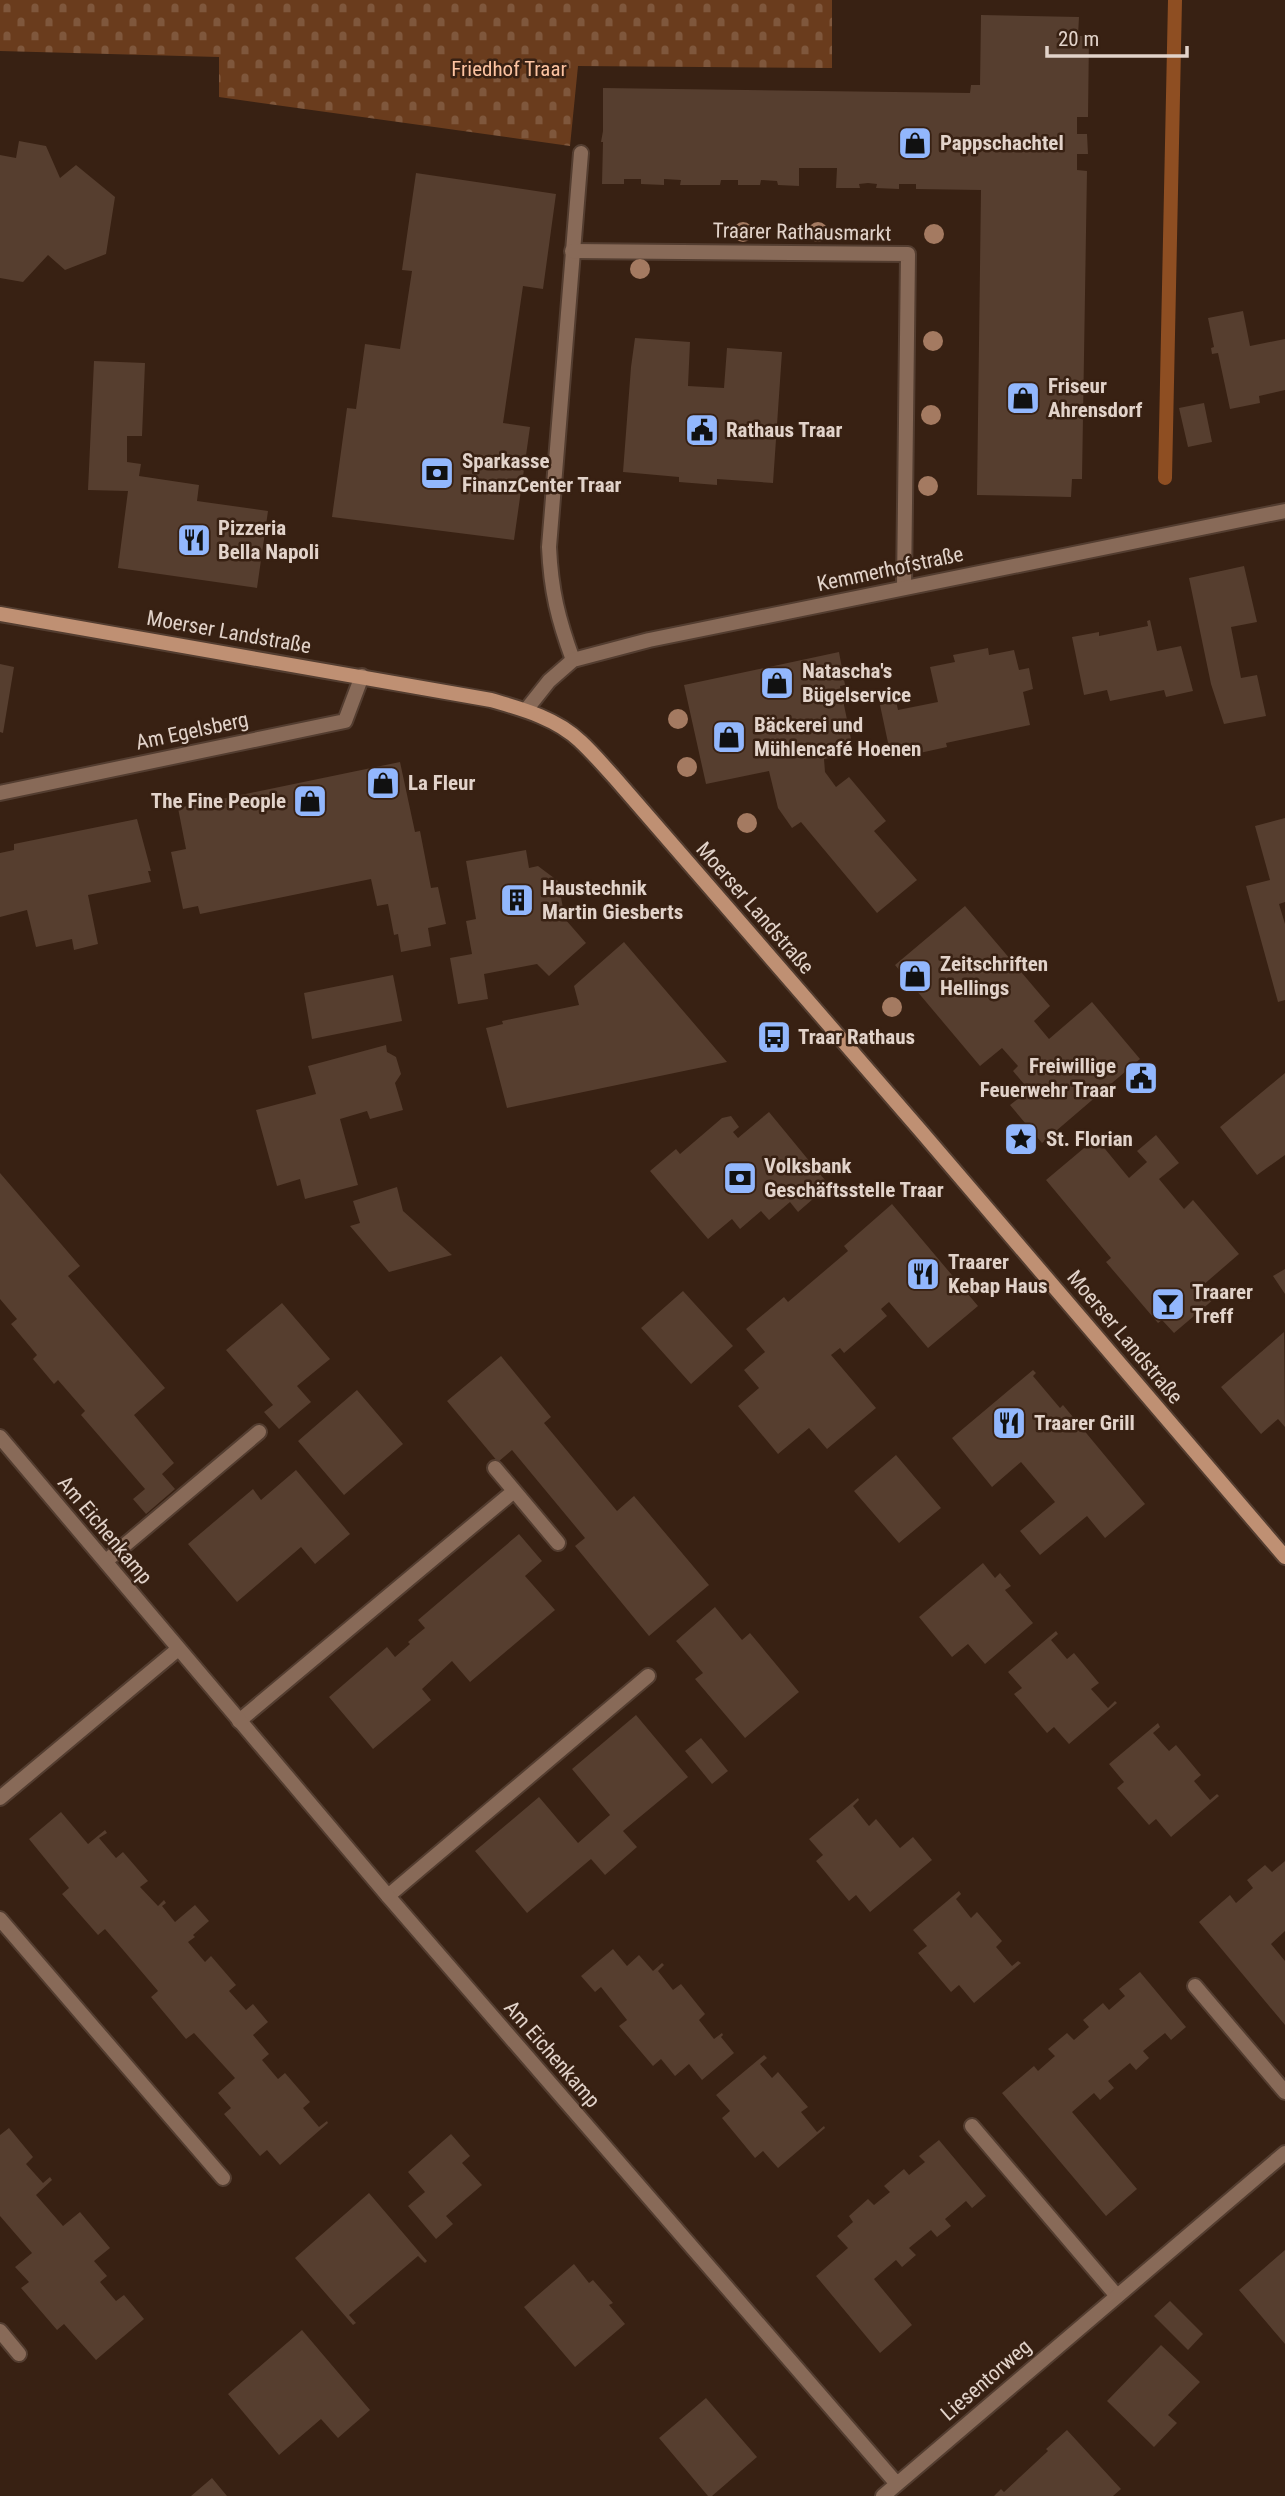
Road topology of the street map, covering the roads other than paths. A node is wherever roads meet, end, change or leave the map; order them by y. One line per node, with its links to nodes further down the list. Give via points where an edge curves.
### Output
1 (581, 153): 2 (street)
2 (572, 251): 4 (street, Traarer Rathausmarkt, via 908,254); 6 (street, via 549,547 558,617)
3 (1285, 511): 4 (street, Kemmerhofstraße)
4 (904, 587): 6 (street, Kemmerhofstraße)
5 (0, 614): 7 (main road, Moerser Landstraße)
6 (573, 660): 8 (street, Kemmerhofstraße)
7 (362, 676): 8 (main road, Moerser Landstraße); 9 (street, Am Egelsberg, via 345,721)
8 (526, 710): 15 (main road, Moerser Landstraße, via 579,740 614,777)
9 (0, 793)
10 (258, 1433): 16 (street)
11 (0, 1437): 16 (street, Am Eichenkamp)
12 (495, 1468): 13 (street)
13 (514, 1491): 14 (street); 19 (street)
14 (558, 1543)
15 (1285, 1557)
16 (106, 1561): 17 (street, Am Eichenkamp)
17 (177, 1650): 19 (street, Am Eichenkamp); 20 (street)
18 (648, 1676): 21 (street)
19 (239, 1721): 21 (street, Am Eichenkamp)
20 (0, 1798)
21 (388, 1896): 31 (street, Am Eichenkamp)
22 (0, 1919): 27 (street)
23 (1195, 1986): 24 (street)
24 (1285, 2092)
25 (972, 2126): 28 (street)
26 (1285, 2153): 28 (street, Liesentorweg)
27 (223, 2178)
28 (1117, 2296): 31 (street, Liesentorweg)
29 (0, 2332): 30 (street)
30 (19, 2354)
31 (897, 2484): 32 (street, Liesentorweg)
32 (883, 2496)

